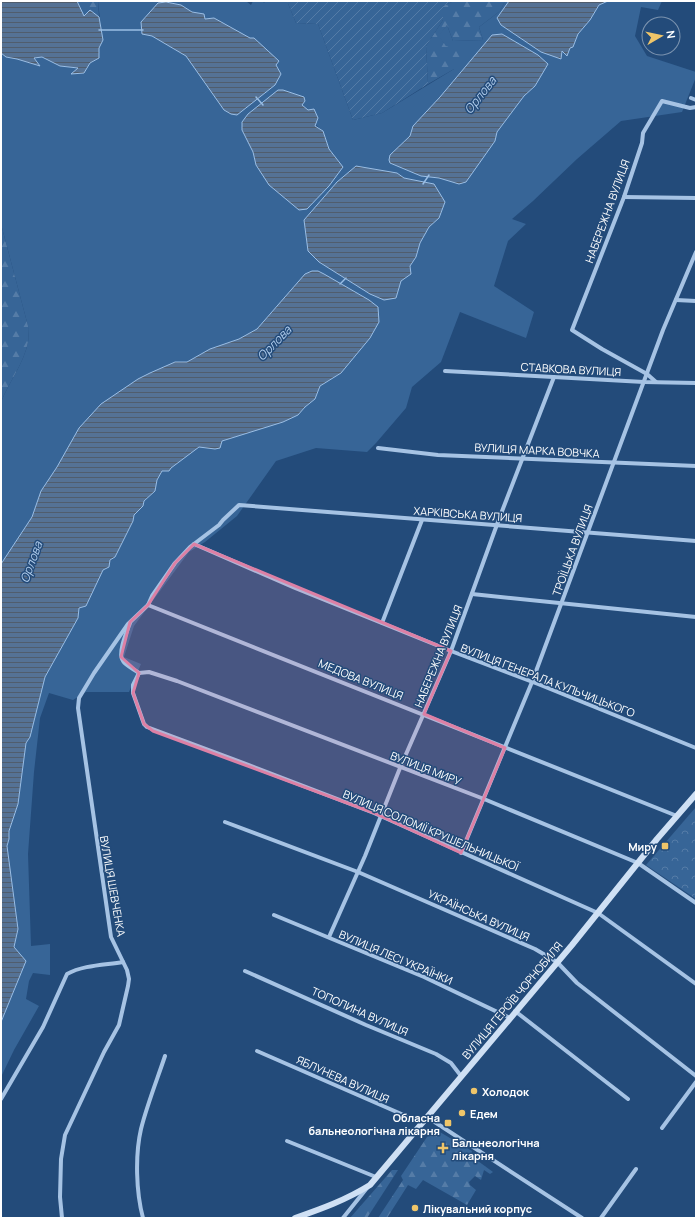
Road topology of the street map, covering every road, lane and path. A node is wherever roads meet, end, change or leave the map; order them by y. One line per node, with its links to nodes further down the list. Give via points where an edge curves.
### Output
1 (691, 98): 2 (street)
2 (696, 100)
3 (696, 107): 4 (street, НАБЕРЕЖНА ВУЛИЦЯ, via 690,108 662,101 643,133)
4 (624, 197): 5 (street); 10 (street, НАБЕРЕЖНА ВУЛИЦЯ, via 572,330)
5 (696, 198)
6 (696, 252): 7 (street, ТРОЇЦЬКА ВУЛИЦЯ)
7 (676, 300): 8 (street); 10 (street, ТРОЇЦЬКА ВУЛИЦЯ)
8 (696, 301)
9 (445, 371): 11 (street, СТАВКОВА ВУЛИЦЯ)
10 (647, 374): 12 (street, ТРОЇЦЬКА ВУЛИЦЯ); 13 (street)
11 (554, 377): 12 (street, СТАВКОВА ВУЛИЦЯ); 16 (street, НАБЕРЕЖНА ВУЛИЦЯ)
12 (644, 382): 13 (street, СТАВКОВА ВУЛИЦЯ); 17 (street, ТРОЇЦЬКА ВУЛИЦЯ)
13 (656, 382): 14 (street, СТАВКОВА ВУЛИЦЯ)
14 (696, 383)
15 (378, 448): 16 (street, ВУЛИЦЯ МАРКА ВОВЧКА, via 438,455)
16 (522, 458): 17 (street, ВУЛИЦЯ МАРКА ВОВЧКА); 20 (street, НАБЕРЕЖНА ВУЛИЦЯ)
17 (615, 463): 18 (street, ВУЛИЦЯ МАРКА ВОВЧКА); 21 (street, ТРОЇЦЬКА ВУЛИЦЯ)
18 (696, 466)
19 (422, 520): 20 (street, ХАРКІВСЬКА ВУЛИЦЯ); 23 (street, ХАРКІВСЬКА ВУЛИЦЯ, via 239,505 219,525); 29 (street)
20 (496, 526): 21 (street, ХАРКІВСЬКА ВУЛИЦЯ); 24 (street, НАБЕРЕЖНА ВУЛИЦЯ)
21 (588, 532): 22 (street, ХАРКІВСЬКА ВУЛИЦЯ); 25 (street, ТРОЇЦЬКА ВУЛИЦЯ)
22 (696, 541)
23 (194, 544): 26 (street, via 175,563); 29 (street, ВУЛИЦЯ ГЕНЕРАЛА КУЛЬЧИЦЬКОГО)
24 (472, 594): 25 (street); 30 (street, НАБЕРЕЖНА ВУЛИЦЯ)
25 (562, 603): 27 (street); 32 (street, ТРОЇЦЬКА ВУЛИЦЯ)
26 (148, 605): 28 (street); 33 (street, МЕДОВА ВУЛИЦЯ)
27 (696, 617)
28 (130, 622): 31 (street, via 121,657); 49 (street, ВУЛИЦЯ ШЕВЧЕНКА, via 83,690 78,708 111,937)
29 (382, 623): 30 (street, ВУЛИЦЯ ГЕНЕРАЛА КУЛЬЧИЦЬКОГО)
30 (451, 652): 32 (street, ВУЛИЦЯ ГЕНЕРАЛА КУЛЬЧИЦЬКОГО); 33 (street, НАБЕРЕЖНА ВУЛИЦЯ)
31 (139, 673): 36 (street, ВУЛИЦЯ МИРУ, via 149,672 177,681); 40 (street, ВУЛИЦЯ СОЛОМІЇ КРУШЕЛЬНИЦЬКОЇ, via 132,689 144,724 153,731 233,759)
32 (532, 682): 34 (street, ТРОЇЦЬКА ВУЛИЦЯ); 35 (street, ВУЛИЦЯ ГЕНЕРАЛА КУЛЬЧИЦЬКОГО)
33 (424, 714): 34 (street, МЕДОВА ВУЛИЦЯ); 36 (street, НАБЕРЕЖНА ВУЛИЦЯ)
34 (505, 748): 38 (street, ТРОЇЦЬКА ВУЛИЦЯ); 39 (street, МЕДОВА ВУЛИЦЯ)
35 (696, 748)
36 (400, 768): 38 (street, ВУЛИЦЯ МИРУ); 40 (street, НАБЕРЕЖНА ВУЛИЦЯ)
37 (696, 794): 39 (street, ВУЛИЦЯ ГЕРОЇВ ЧОРНОБИЛЯ)
38 (484, 799): 42 (street, ТРОЇЦЬКА ВУЛИЦЯ); 43 (street, ВУЛИЦЯ МИРУ)
39 (677, 816): 43 (street, ВУЛИЦЯ ГЕРОЇВ ЧОРНОБИЛЯ)
40 (381, 817): 42 (street, ВУЛИЦЯ СОЛОМІЇ КРУШЕЛЬНИЦЬКОЇ); 44 (street, НАБЕРЕЖНА ВУЛИЦЯ)
41 (224, 822): 44 (street, УКРАЇНСЬКА ВУЛИЦЯ)
42 (461, 853): 46 (street, ВУЛИЦЯ СОЛОМІЇ КРУШЕЛЬНИЦЬКОЇ)
43 (638, 863): 45 (street, ВУЛИЦЯ МИРУ); 46 (street, ВУЛИЦЯ ГЕРОЇВ ЧОРНОБИЛЯ)
44 (358, 872): 48 (street, НАБЕРЕЖНА ВУЛИЦЯ); 50 (street, УКРАЇНСЬКА ВУЛИЦЯ, via 535,949)
45 (696, 903)
46 (598, 913): 50 (street, ВУЛИЦЯ ГЕРОЇВ ЧОРНОБИЛЯ); 52 (street, ВУЛИЦЯ СОЛОМІЇ КРУШЕЛЬНИЦЬКОЇ)
47 (274, 915): 48 (street, ВУЛИЦЯ ЛЕСІ УКРАЇНКИ)
48 (329, 937): 54 (street, ВУЛИЦЯ ЛЕСІ УКРАЇНКИ, via 424,977)
49 (123, 962): 60 (street, via 82,968 67,974 43,1027); 69 (street, ВУЛИЦЯ ШЕВЧЕНКА, via 129,979 119,1025 101,1057 65,1135 60,1198)
50 (558, 962): 53 (street, ВУЛИЦЯ ГЕРОЇВ ЧОРНОБИЛЯ); 58 (street, УКРАЇНСЬКА ВУЛИЦЯ, via 577,983)
51 (245, 971): 57 (street, ТОПОЛИНА ВУЛИЦЯ, via 436,1054 451,1063)
52 (696, 984)
53 (515, 1012): 54 (street, ВУЛИЦЯ ГЕРОЇВ ЧОРНОБИЛЯ); 61 (street)
54 (510, 1018): 57 (street, ВУЛИЦЯ ГЕРОЇВ ЧОРНОБИЛЯ)
55 (257, 1051): 63 (street, ЯБЛУНЕВА ВУЛИЦЯ)
56 (165, 1056): 70 (street, via 141,1130 138,1150 139,1196)
57 (461, 1076): 62 (street, ВУЛИЦЯ ГЕРОЇВ ЧОРНОБИЛЯ)
58 (696, 1076)
59 (696, 1082): 64 (street)
60 (1, 1099)
61 (628, 1099)
62 (427, 1117): 63 (street, ВУЛИЦЯ ГЕРОЇВ ЧОРНОБИЛЯ); 73 (street)
63 (422, 1123): 67 (street, ВУЛИЦЯ ГЕРОЇВ ЧОРНОБИЛЯ)
64 (662, 1128)
65 (287, 1141): 67 (street)
66 (636, 1169): 74 (street)
67 (376, 1177): 68 (street, ВУЛИЦЯ ГЕРОЇВ ЧОРНОБИЛЯ)
68 (370, 1185): 71 (street, via 354,1195); 72 (street, ВУЛИЦЯ ГЕРОЇВ ЧОРНОБИЛЯ)
69 (62, 1218)
70 (143, 1218)
71 (295, 1218)
72 (343, 1218)
73 (582, 1218)
74 (601, 1218)

